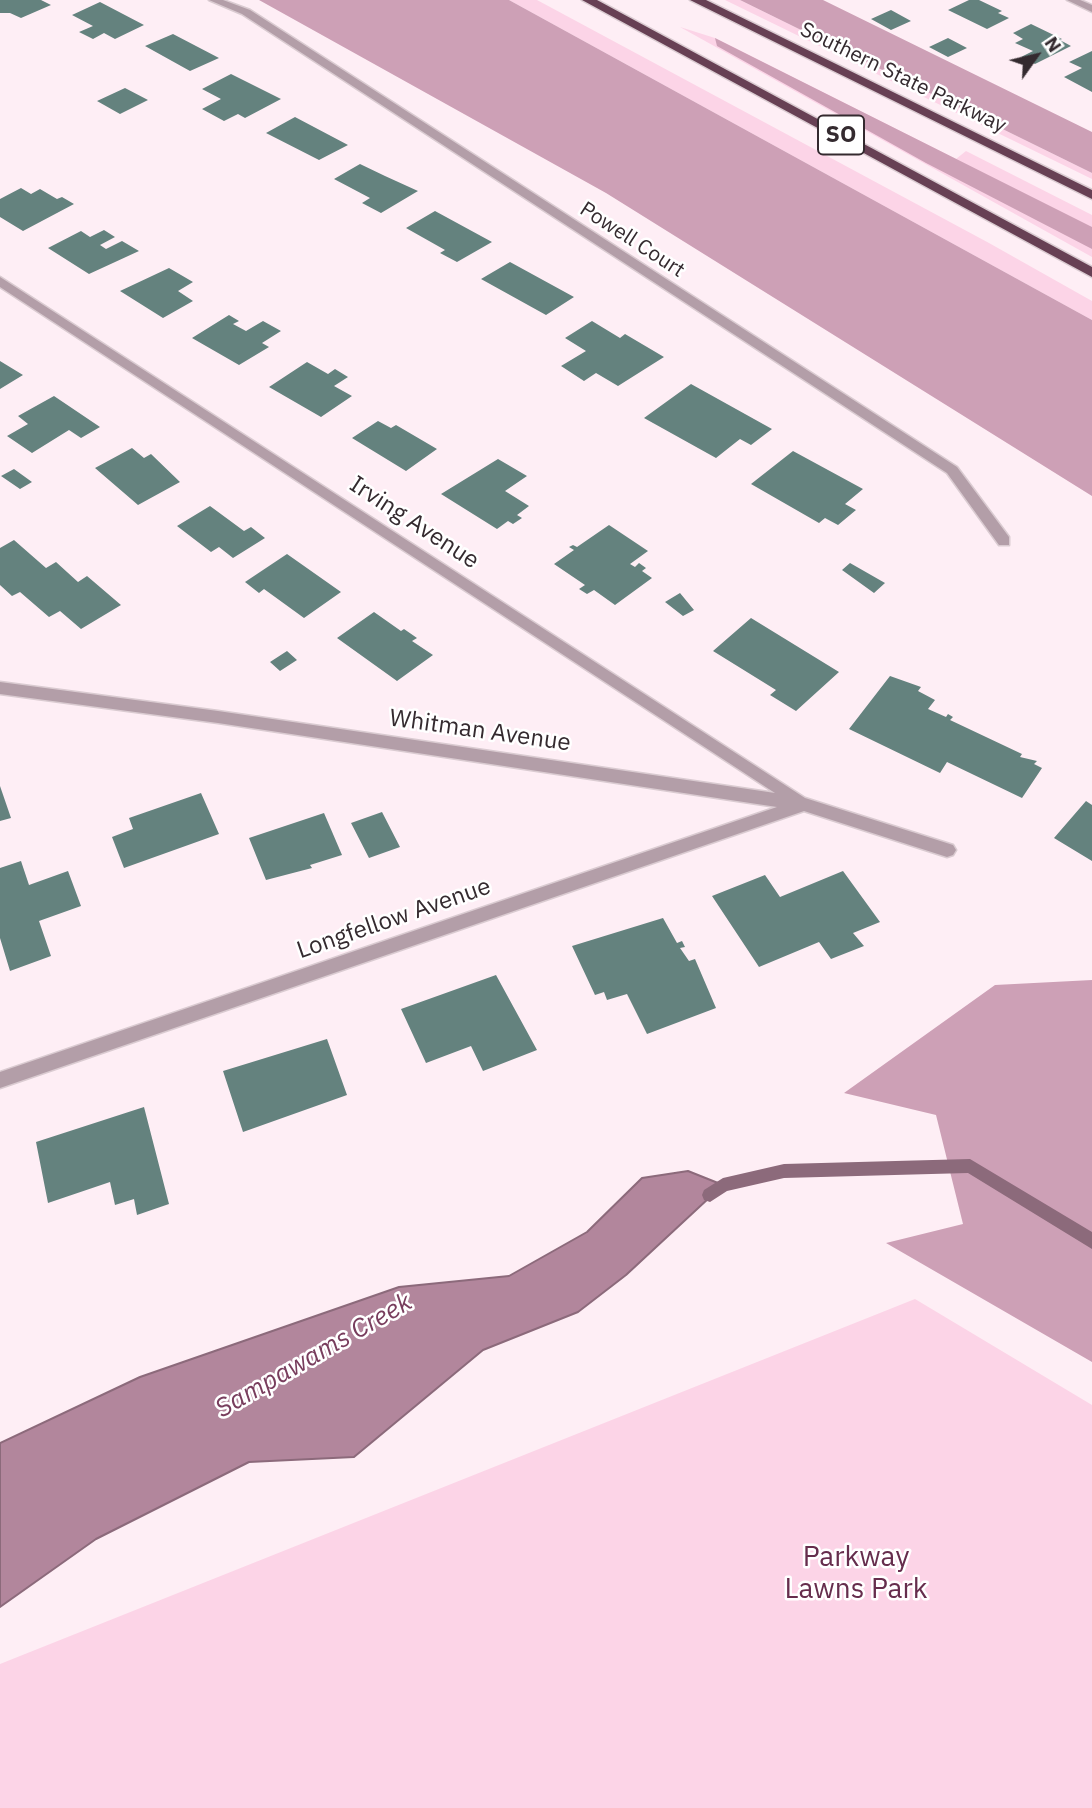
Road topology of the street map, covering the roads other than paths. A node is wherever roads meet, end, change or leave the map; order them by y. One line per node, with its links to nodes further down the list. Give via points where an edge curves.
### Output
1 (214, 0): 9 (street, Powell Court, via 246,12 952,470)
2 (588, 0): 7 (highway, SO)
3 (696, 0): 6 (highway, Southern State Parkway / SO)
4 (1072, 0): 5 (street)
5 (1092, 9)
6 (1092, 195)
7 (1092, 273)
8 (0, 281): 11 (street, Irving Avenue)
9 (1004, 541)
10 (0, 688): 11 (street, Whitman Avenue)
11 (804, 804): 12 (street, Whitman Avenue); 13 (street, Longfellow Avenue)
12 (947, 850)
13 (0, 1080)

